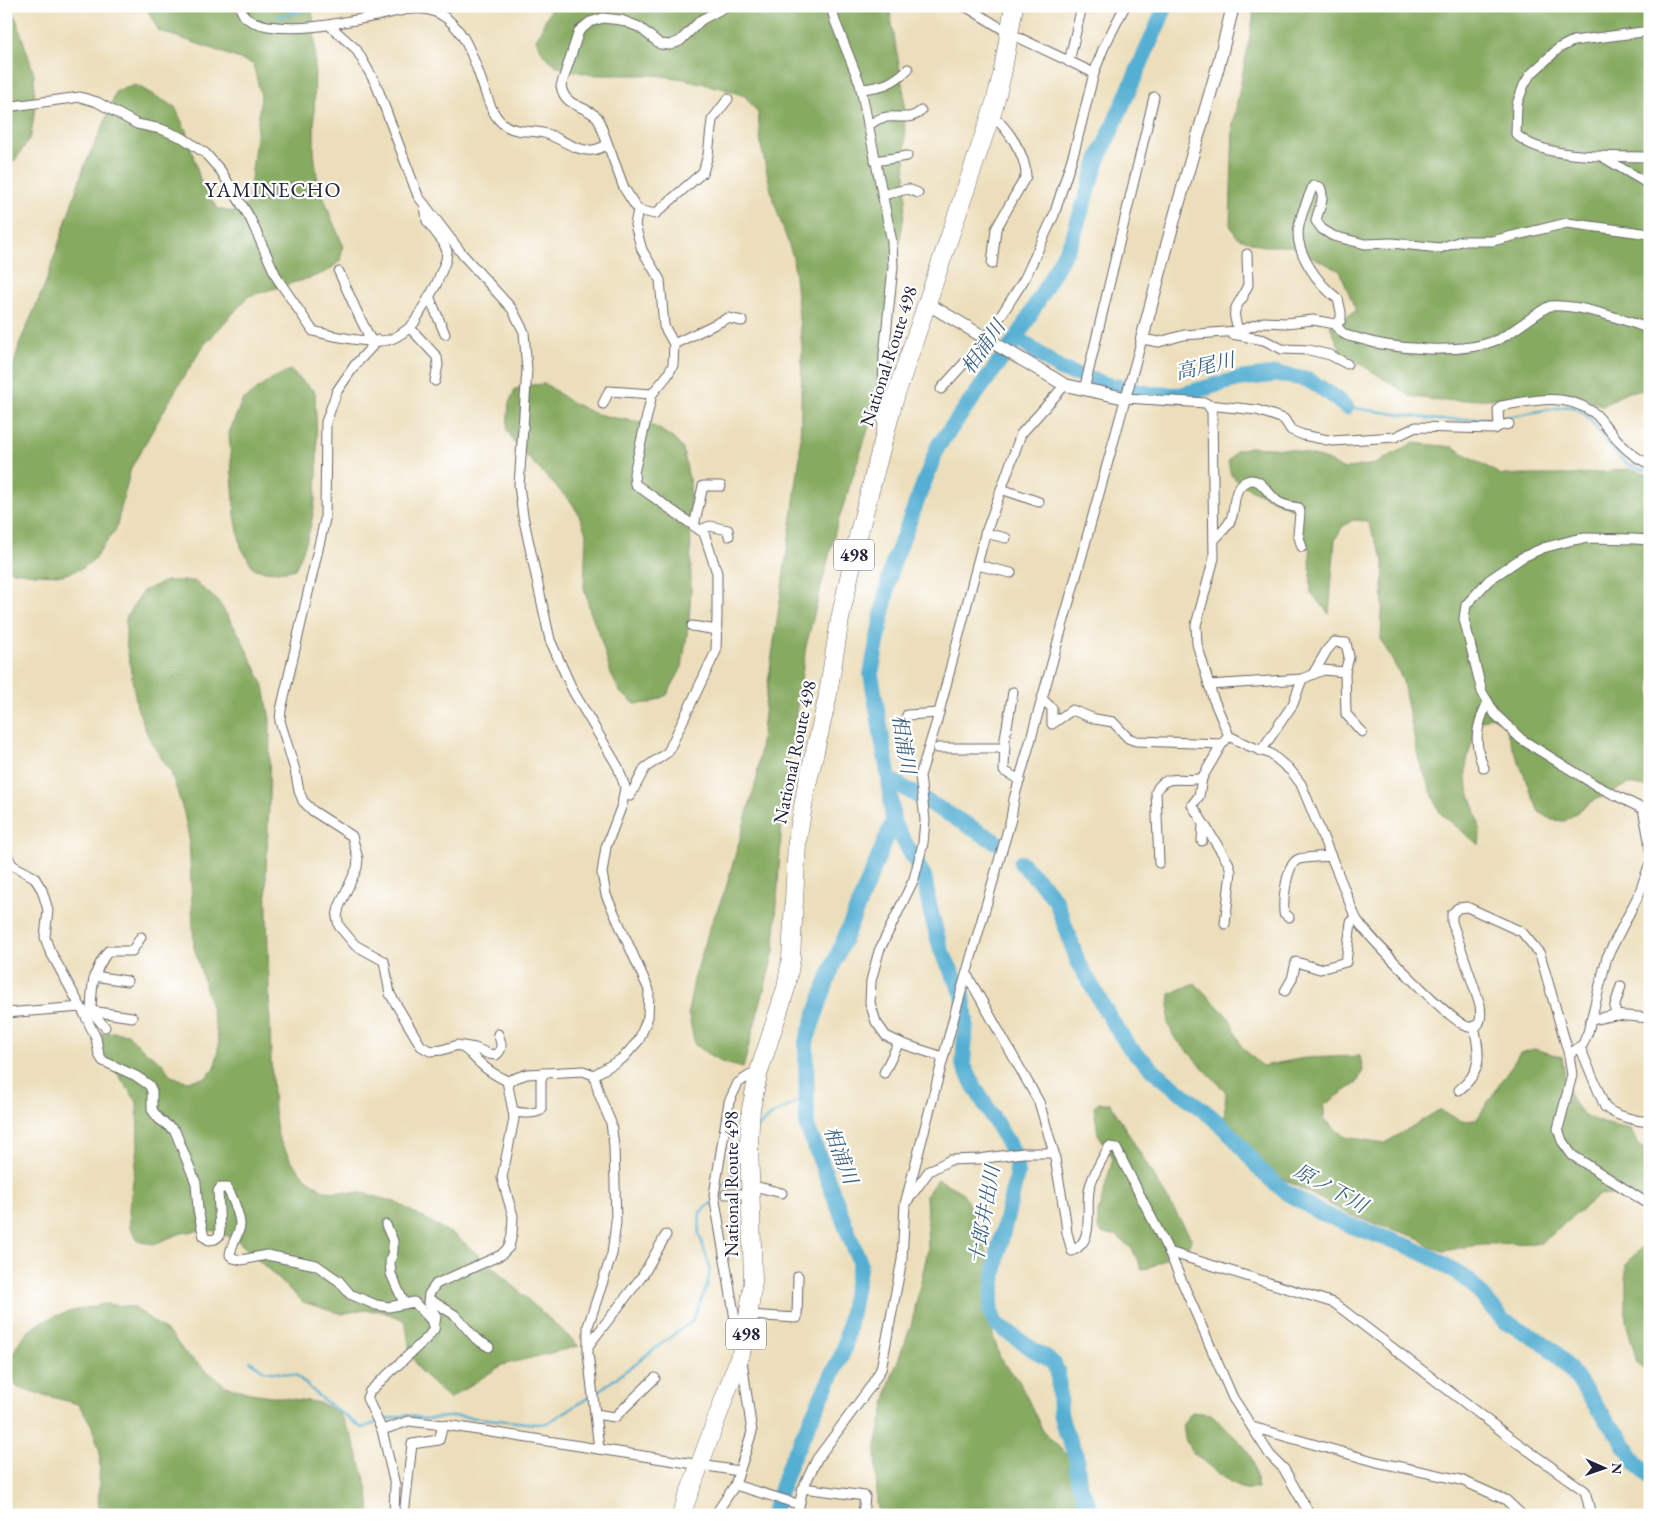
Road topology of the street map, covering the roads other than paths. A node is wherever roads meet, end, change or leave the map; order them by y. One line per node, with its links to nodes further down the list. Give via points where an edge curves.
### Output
1 (240, 6): 9 (street, via 245,18 254,23 287,29)
2 (728, 6): 22 (street, via 702,20 680,41 670,44 660,44 639,27 621,20 603,18 590,22 579,32 561,86 562,94 567,101 591,110 598,118)
3 (832, 6): 15 (street)
4 (965, 6): 11 (street)
5 (1014, 6): 11 (highway, National Route 498 / 498)
6 (1082, 6): 12 (street)
7 (1125, 6): 14 (street)
8 (1233, 6): 47 (street)
9 (329, 25): 22 (street, via 409,10 438,12 457,29 468,46 492,112 506,126 546,133 585,150); 30 (street, via 356,49 376,84 418,196)
10 (1650, 31): 24 (street, via 1573,41 1559,48 1530,75 1524,85 1517,104 1516,134 1520,138 1558,153)
11 (1010, 33): 12 (street); 20 (highway, National Route 498 / 498)
12 (1069, 62): 14 (street)
13 (908, 68): 15 (street, via 889,84)
14 (1094, 73): 49 (street, via 1054,215 1025,278)
15 (861, 89): 21 (street)
16 (1154, 97): 54 (street)
17 (728, 99): 31 (street, via 712,120 703,172 655,214)
18 (6, 108): 48 (street, via 80,97 97,102 137,124 183,138 205,153 221,171 250,218 277,278 313,331 335,337)
19 (921, 111): 21 (street, via 909,118 882,118)
20 (991, 114): 34 (street, via 1003,124 1026,169 1026,176 996,229); 39 (highway, National Route 498 / 498)
21 (868, 126): 26 (street)
22 (607, 145): 31 (street, via 624,188)
23 (907, 156): 26 (street)
24 (1601, 156): 25 (street); 27 (street)
25 (1650, 157)
26 (875, 161): 29 (street)
27 (1650, 185)
28 (918, 193): 29 (street, via 908,190)
29 (882, 196): 62 (street, via 892,242 893,267 884,355)
30 (425, 205): 37 (street, via 427,221 447,251); 132 (street, via 463,255 512,309 524,332 527,370 519,486 522,516 550,640 573,691 618,767 625,787 622,805 606,847 602,872 606,895 648,990 648,1017 639,1040 623,1058)
31 (638, 210): 50 (street, via 635,225 642,250 660,280 664,326)
32 (1650, 234): 41 (street, via 1567,224 1492,241 1461,241 1440,248 1365,244 1333,236 1322,229 1316,221 1323,193 1320,187 1313,186 1298,227 1298,242 1326,290 1338,299 1341,320)
33 (1247, 254): 38 (street, via 1248,285)
34 (992, 264)
35 (339, 272): 48 (street)
36 (1251, 289): 38 (street)
37 (429, 296): 42 (street); 46 (street)
38 (1240, 301): 44 (street, via 1234,317)
39 (928, 304): 49 (street); 62 (highway, National Route 498 / 498)
40 (742, 321): 50 (street, via 728,318)
41 (1335, 324): 43 (street, via 1344,334 1370,343 1436,349 1460,348 1499,339 1548,306 1572,306); 44 (street, via 1313,320 1264,322)
42 (410, 328): 48 (street, via 389,340); 52 (street, via 437,357)
43 (1650, 329)
44 (1239, 331): 45 (street)
45 (1227, 332): 47 (street, via 1184,335 1158,342); 51 (street, via 1264,340 1282,349 1330,355)
46 (444, 334)
47 (1142, 339): 57 (street)
48 (375, 340): 125 (street, via 337,391 326,422 325,519 280,721 303,801 352,836 355,843 357,868 339,907 339,926 355,945 384,961 390,994 421,1046 430,1051)
49 (989, 341): 53 (street); 55 (street)
50 (674, 344): 56 (street, via 673,365)
51 (1347, 364)
52 (436, 381)
53 (1065, 385): 54 (street); 65 (street, via 1021,434)
54 (1084, 387): 57 (street)
55 (941, 389)
56 (652, 394): 58 (street, via 609,391); 67 (street, via 634,473 635,484)
57 (1126, 394): 59 (street, via 1135,400); 83 (street)
58 (603, 404)
59 (1208, 405): 61 (street, via 1257,410 1284,419 1291,430 1303,435 1334,441 1395,437 1416,427 1495,429); 71 (street, via 1212,411)
60 (1509, 424): 61 (street)
61 (1499, 425): 63 (street, via 1501,406 1560,398 1595,413 1625,450)
62 (882, 442): 129 (highway, National Route 498 / 498, via 848,581 828,700 806,790 797,842 791,959 786,988)
63 (1650, 464)
64 (721, 486): 67 (street, via 703,486)
65 (1001, 489): 66 (street); 68 (street)
66 (1039, 502)
67 (697, 528): 69 (street, via 710,526 728,530); 77 (street, via 704,533 717,573)
68 (985, 533): 70 (street); 74 (street)
69 (729, 536)
70 (1006, 538)
71 (1214, 540): 73 (street, via 1231,520 1238,489 1253,480 1261,483 1280,503 1299,508 1298,534); 81 (street, via 1214,558 1196,625 1197,644)
72 (1650, 540): 84 (street, via 1586,538 1543,548 1489,580 1475,594 1466,605 1464,619 1482,692)
73 (1302, 547)
74 (977, 564): 75 (street); 85 (street)
75 (1011, 573)
76 (692, 626): 77 (street)
77 (717, 630): 96 (street, via 716,651 668,752 645,768)
78 (1345, 672): 79 (street, via 1322,670); 79 (street, via 1349,657 1346,643 1334,642); 87 (street, via 1346,714)
79 (1313, 674): 80 (street)
80 (1302, 678): 81 (street); 92 (street, via 1293,704)
81 (1209, 685): 88 (street)
82 (1013, 692): 91 (street)
83 (1042, 699): 89 (street, via 1052,708 1052,724 1072,710 1113,722 1128,738 1136,741); 95 (street)
84 (1488, 702): 93 (street, via 1477,734 1478,755); 98 (street, via 1495,714 1521,739 1597,786)
85 (939, 713): 86 (street); 124 (street, via 920,776 925,820 914,879 880,951 870,981 870,1004 876,1022 886,1036)
86 (907, 715)
87 (1362, 732)
88 (1229, 736): 89 (street); 92 (street)
89 (1222, 744): 94 (street)
90 (938, 748): 91 (street)
91 (1005, 748): 95 (street, via 1004,771)
92 (1261, 751): 103 (street, via 1284,765 1301,784)
93 (1484, 768)
94 (1202, 778): 99 (street, via 1199,796 1192,805); 104 (street, via 1166,780 1159,784 1156,792)
95 (1020, 780): 110 (street)
96 (630, 796)
97 (1650, 802): 98 (street)
98 (1643, 809): 101 (street)
99 (1203, 824): 100 (street); 108 (street, via 1230,864)
100 (1202, 841)
101 (1650, 851)
102 (6, 852): 115 (street, via 12,865 34,877 42,890 48,910 45,936 49,950)
103 (1331, 856): 106 (street, via 1298,860 1290,867 1283,904 1284,913); 107 (street)
104 (1159, 862)
105 (1650, 863): 120 (street, via 1639,894 1607,957)
106 (1289, 916)
107 (1356, 919): 114 (street, via 1351,922 1346,962 1320,969 1296,962); 121 (street, via 1438,1005 1462,1024)
108 (1225, 924)
109 (141, 937): 111 (street, via 132,951 108,951)
110 (967, 975): 128 (street); 137 (street, via 1039,1102)
111 (94, 976): 112 (street); 115 (street)
112 (127, 981)
113 (1621, 986): 117 (street)
114 (1285, 991)
115 (86, 1011): 116 (street); 118 (street); 122 (street); 148 (street, via 103,1062 150,1084 152,1110 158,1119 175,1131 196,1183 204,1236 209,1240 219,1236 218,1191 227,1188 240,1224 230,1248 233,1258 241,1260 267,1255 316,1265 339,1281 350,1294 376,1305 388,1307)
116 (6, 1013)
117 (1615, 1015): 119 (street); 120 (street)
118 (132, 1017)
119 (1650, 1018)
120 (1591, 1020): 126 (street)
121 (1474, 1026): 127 (street, via 1482,1016 1480,1004 1452,922 1452,914 1458,908 1467,907 1522,932 1532,942 1546,970); 134 (street, via 1478,1046 1475,1074)
122 (105, 1027)
123 (498, 1034): 125 (street, via 502,1047 496,1055)
124 (899, 1042): 128 (street); 131 (street)
125 (460, 1046): 133 (street, via 488,1070)
126 (1580, 1047): 127 (street); 136 (street, via 1605,1107 1610,1112)
127 (1569, 1055): 142 (street, via 1572,1074 1558,1129 1562,1141 1572,1156)
128 (943, 1058): 141 (street)
129 (760, 1068): 138 (highway, National Route 498 / 498, via 750,1116); 153 (street, via 738,1083 729,1102 714,1195)
130 (544, 1073): 132 (street, via 584,1072); 133 (street, via 527,1074); 135 (street, via 541,1110)
131 (884, 1073)
132 (594, 1075): 151 (street, via 611,1123 616,1222 612,1254 588,1326)
133 (507, 1081): 135 (street)
134 (1459, 1090)
135 (513, 1111): 147 (street, via 502,1178 513,1216 509,1247 501,1255 436,1284)
136 (1650, 1122)
137 (1054, 1153): 141 (street, via 950,1160 929,1172); 145 (street, via 1066,1233 1072,1250 1079,1248 1085,1238 1090,1185 1109,1146 1116,1148)
138 (750, 1189): 139 (street); 140 (street); 149 (highway, National Route 498 / 498, via 753,1282)
139 (782, 1193)
140 (726, 1194)
141 (905, 1204): 163 (street, via 902,1260 881,1368 817,1459)
142 (1650, 1205)
143 (386, 1225): 148 (street, via 393,1241 390,1274)
144 (666, 1235): 151 (street, via 643,1275)
145 (1169, 1252): 157 (street, via 1230,1391); 173 (street, via 1334,1303 1512,1439 1585,1490)
146 (798, 1276): 149 (street, via 797,1318)
147 (429, 1299): 150 (street, via 436,1316); 152 (street, via 455,1315 476,1339)
148 (404, 1303): 150 (street, via 414,1302 431,1320)
149 (749, 1315): 153 (highway, National Route 498 / 498)
150 (434, 1329): 158 (street, via 370,1391 367,1398)
151 (588, 1346): 155 (street)
152 (489, 1347)
153 (741, 1353): 160 (highway, National Route 498 / 498); 161 (street, via 752,1432)
154 (652, 1384): 155 (street, via 615,1418)
155 (595, 1414): 159 (street)
156 (443, 1425): 158 (street, via 410,1421); 159 (street); 166 (street, via 440,1440 412,1444)
157 (1252, 1427): 171 (street, via 1284,1469); 172 (street, via 1377,1462 1461,1480 1506,1500)
158 (381, 1428): 165 (street, via 395,1485)
159 (599, 1449): 160 (street)
160 (700, 1466): 161 (street); 167 (highway, National Route 498 / 498)
161 (738, 1472): 162 (street)
162 (735, 1485): 164 (street); 168 (street)
163 (803, 1488): 164 (street); 170 (street, via 866,1496)
164 (796, 1503): 169 (street)
165 (394, 1515)
166 (404, 1515)
167 (681, 1515)
168 (715, 1515)
169 (797, 1515)
170 (863, 1515)
171 (1310, 1515)
172 (1522, 1515)
173 (1591, 1515)

